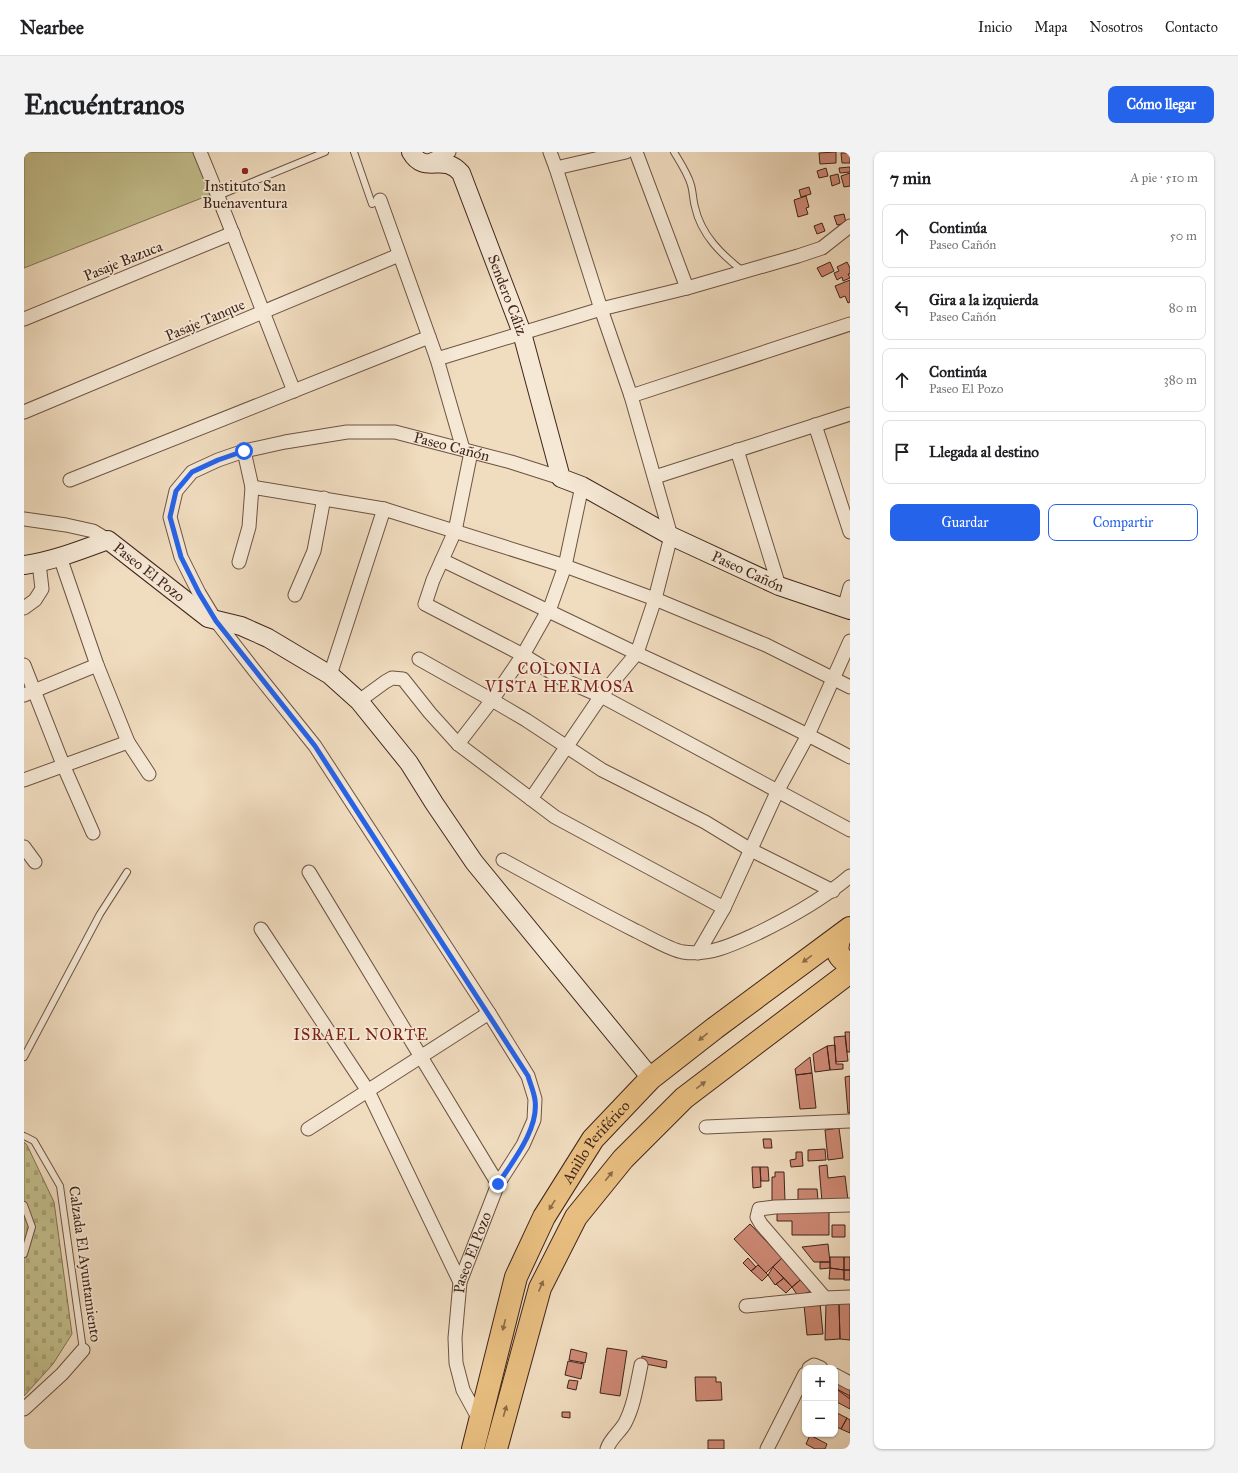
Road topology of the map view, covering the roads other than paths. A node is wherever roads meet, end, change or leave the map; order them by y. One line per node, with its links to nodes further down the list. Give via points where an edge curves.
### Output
1 (200, 152): 11 (street)
2 (325, 152): 11 (lane)
3 (354, 152): 12 (lane, via 372,204)
4 (449, 152): 9 (street)
5 (550, 152): 10 (street)
6 (626, 152): 10 (street)
7 (636, 152): 17 (street)
8 (674, 152): 16 (lane, via 691,184 695,208 709,239)
9 (417, 158): 22 (street, Sendero Cáliz, via 448,162 461,172)
10 (556, 168): 18 (street)
11 (218, 196): 14 (street)
12 (380, 200): 15 (street)
13 (850, 226): 16 (street, via 822,248)
14 (233, 232): 19 (street); 20 (street, Pasaje Bazuca)
15 (399, 255): 19 (street, Pasaje Tanque); 23 (street)
16 (744, 272): 17 (street)
17 (687, 288): 18 (street)
18 (601, 309): 22 (street); 26 (street)
19 (263, 313): 25 (street); 27 (street, Pasaje Tanque)
20 (24, 319)
21 (850, 324): 26 (street)
22 (522, 333): 24 (street); 34 (street, Sendero Cáliz)
23 (428, 337): 24 (street); 25 (street)
24 (437, 359): 30 (street)
25 (294, 391): 35 (street)
26 (631, 396): 33 (street)
27 (24, 412)
28 (850, 414): 29 (street)
29 (816, 425): 31 (street); 42 (street)
30 (467, 450): 32 (street, Paseo Cañón, via 395,432 347,432); 34 (street, Paseo Cañón); 41 (street)
31 (737, 450): 33 (street); 50 (street)
32 (244, 451): 37 (street); 57 (street, Paseo Cañón, via 192,472 176,491 170,517 181,557)
33 (655, 477): 43 (street)
34 (561, 478): 36 (street, Paseo Cañón)
35 (70, 480)
36 (582, 486): 43 (street, Paseo Cañón); 49 (street)
37 (252, 487): 38 (street); 47 (street, via 249,527)
38 (324, 498): 39 (street); 52 (street, via 314,551)
39 (384, 509): 41 (street); 64 (street)
40 (24, 519): 44 (street, via 93,531)
41 (455, 531): 46 (street); 49 (street)
42 (850, 532)
43 (671, 536): 50 (street, Paseo Cañón); 53 (street)
44 (108, 540): 45 (street, Paseo El Pozo); 57 (street, Paseo El Pozo, via 208,618)
45 (60, 557): 48 (street, Paseo El Pozo); 63 (street)
46 (442, 560): 56 (street); 60 (street, via 432,580 425,604)
47 (239, 562)
48 (31, 564): 54 (street, via 42,589 35,600)
49 (565, 566): 53 (street); 56 (street)
50 (779, 586): 55 (street, Paseo Cañón)
51 (850, 586): 55 (street)
52 (295, 595)
53 (655, 599): 59 (street); 65 (street, via 766,645)
54 (24, 608)
55 (847, 609)
56 (549, 611): 59 (street); 60 (street)
57 (216, 621): 64 (street, via 241,626 268,638); 97 (street, Paseo El Pozo, via 315,746)
58 (850, 641): 65 (street)
59 (637, 653): 68 (street); 71 (street)
60 (523, 655): 68 (street, via 564,680); 69 (street)
61 (419, 659): 69 (street)
62 (24, 665): 67 (street)
63 (96, 665): 67 (street); 72 (street)
64 (330, 675): 70 (street)
65 (833, 678): 66 (street); 71 (street)
66 (850, 687)
67 (29, 693): 76 (street)
68 (601, 696): 74 (street); 79 (street)
69 (492, 700): 73 (street); 74 (street)
70 (359, 701): 73 (street, via 392,678 403,679); 100 (street, via 409,763 474,862)
71 (808, 734): 75 (street); 79 (street)
72 (128, 742): 76 (street); 77 (street)
73 (458, 744): 80 (street)
74 (567, 747): 80 (street); 84 (street, via 602,770 705,822)
75 (850, 757)
76 (64, 767): 78 (street); 82 (street)
77 (149, 774)
78 (24, 780)
79 (778, 790): 81 (street); 84 (street)
80 (531, 799): 91 (street, via 555,817)
81 (850, 830)
82 (93, 833)
83 (24, 848): 86 (street)
84 (751, 850): 90 (street); 91 (street)
85 (503, 860): 94 (street, via 586,906 664,944 681,952)
86 (35, 862)
87 (127, 872): 98 (lane, via 100,914)
88 (309, 872): 99 (street)
89 (850, 876): 90 (street)
90 (833, 891): 94 (street, via 789,918 726,948)
91 (724, 908): 94 (street)
92 (261, 929): 101 (street)
93 (845, 931): 95 (highway, via 837,944 838,953); 100 (highway, Anillo Periférico, one-way to 100)
94 (698, 953)
95 (850, 964)
96 (850, 972): 121 (highway, Anillo Periférico, one-way to 96, via 540,1288 576,1217 623,1159 684,1098)
97 (489, 1013): 99 (street); 106 (street, Paseo El Pozo, via 528,1076 535,1099 534,1120 523,1146)
98 (24, 1057)
99 (420, 1057): 101 (street); 106 (street)
100 (652, 1078): 120 (highway, Anillo Periférico, one-way to 120, via 593,1139 544,1218 516,1277)
101 (368, 1091): 104 (street); 110 (street)
102 (850, 1121): 103 (street)
103 (706, 1127)
104 (308, 1129)
105 (24, 1136): 114 (lane, Calzada El Ayuntamiento, via 34,1141 60,1186)
106 (498, 1184): 110 (street, Paseo El Pozo)
107 (24, 1205): 109 (lane, via 32,1227)
108 (850, 1206): 112 (street, via 759,1209 757,1217 761,1224)
109 (24, 1254)
110 (460, 1282): 120 (street, Paseo El Pozo, via 455,1338 456,1363 462,1390)
111 (850, 1297): 112 (street)
112 (825, 1298): 113 (street)
113 (746, 1306)
114 (83, 1350): 119 (street, Calzada El Ayuntamiento, via 62,1374)
115 (641, 1365): 123 (street, via 627,1416)
116 (838, 1377): 118 (street)
117 (802, 1380): 124 (street)
118 (850, 1384)
119 (24, 1409)
120 (480, 1422): 122 (highway, Anillo Periférico)
121 (498, 1445)
122 (473, 1449)
123 (607, 1449)
124 (767, 1449)

